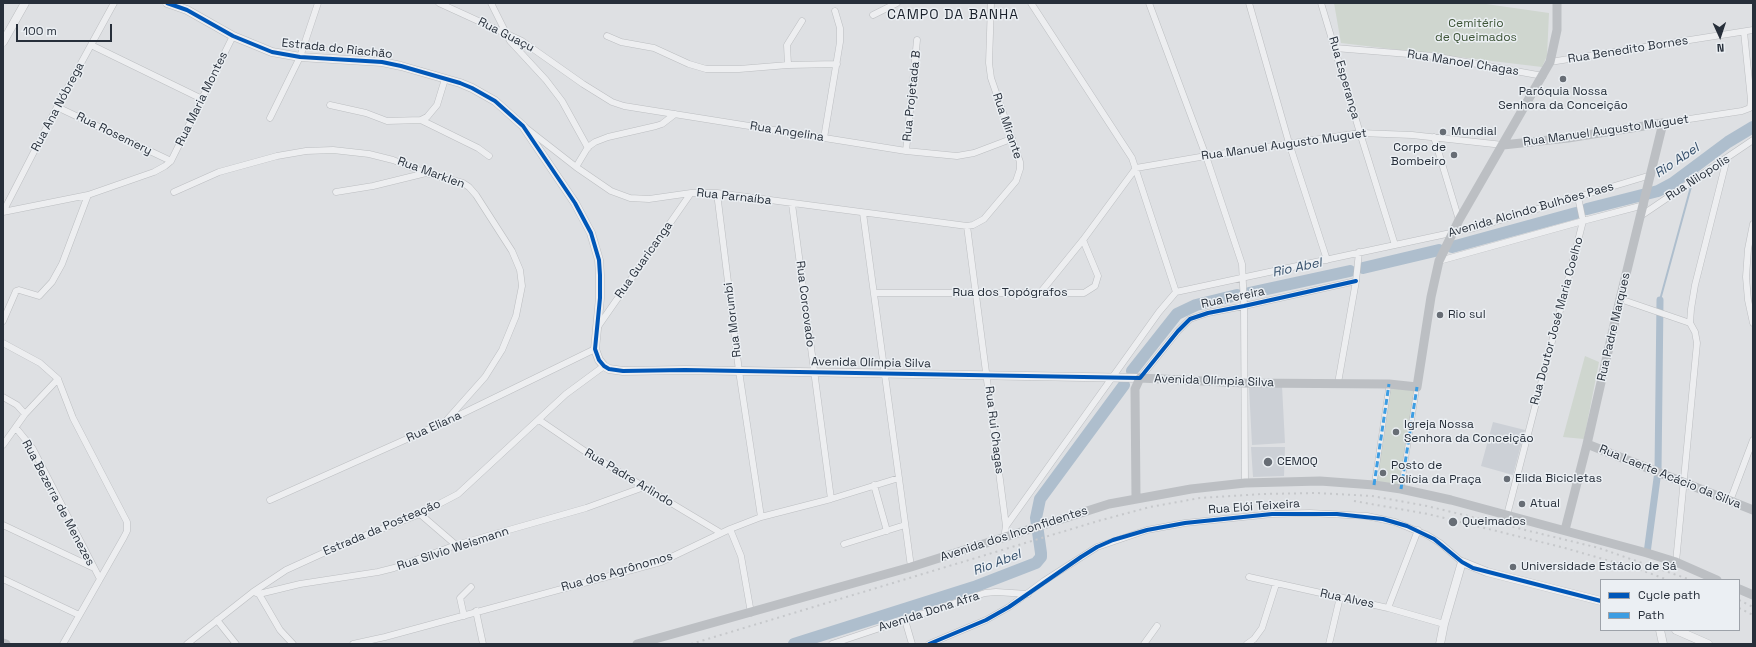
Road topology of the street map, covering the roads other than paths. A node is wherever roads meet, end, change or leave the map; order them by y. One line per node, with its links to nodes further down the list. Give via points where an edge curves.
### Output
1 (25, 3): 24 (street)
2 (114, 3): 25 (street, Rua Ana Nóbrega)
3 (167, 3): 21 (street, Estrada do Riachão, via 187,10)
4 (318, 3): 27 (street)
5 (438, 3): 20 (street, Rua Guaçu)
6 (491, 3): 20 (street)
7 (897, 3): 16 (street)
8 (991, 3): 45 (street, Rua Mirante, via 991,78)
9 (1031, 3): 56 (street, via 1127,150)
10 (1149, 3): 52 (street)
11 (1249, 3): 47 (street)
12 (1322, 3): 26 (street, Rua Esperança)
13 (1553, 3): 14 (street)
14 (1557, 3): 28 (main road, via 1557,30)
15 (835, 11): 29 (street, via 840,34)
16 (873, 15)
17 (802, 21): 30 (street, via 787,45)
18 (1753, 30): 19 (street, Rua Benedito Bornes)
19 (1744, 32): 28 (street, Rua Benedito Bornes); 40 (street, Rua Manuel Augusto Muguet, via 1750,108)
20 (505, 33): 31 (street, Rua Guaçu, via 522,41); 49 (street, via 562,101)
21 (233, 36): 27 (street, Estrada do Riachão, via 261,48); 34 (street, Rua Maria Montes)
22 (607, 36): 30 (street, via 621,42 654,48 697,67 739,69)
23 (917, 40): 50 (street, Rua Projetada B)
24 (3, 42)
25 (91, 45): 34 (street); 36 (street, Rua Ana Nóbrega)
26 (1335, 48): 32 (street, Rua Manoel Chagas, via 1433,56); 42 (street, Rua Esperança)
27 (300, 57): 33 (street, Estrada do Riachão, via 382,62); 38 (street)
28 (1550, 62): 32 (main road)
29 (837, 64): 30 (street); 44 (street)
30 (788, 65)
31 (569, 75): 37 (street, Rua Angelina, via 619,104)
32 (1543, 76): 48 (main road)
33 (445, 78): 39 (street, via 437,105 428,117); 41 (street, Estrada do Riachão, via 484,94)
34 (202, 99): 54 (street, Rua Maria Montes)
35 (330, 105): 39 (street, via 366,113 387,121)
36 (57, 107): 54 (street, Rua Rosemery); 67 (street, Rua Ana Nóbrega)
37 (675, 114): 44 (street, Rua Angelina); 49 (street, via 662,124 600,139)
38 (270, 118)
39 (421, 120): 51 (street)
40 (1663, 123): 48 (main road, Rua Manuel Augusto Muguet); 58 (main road, Rua Padre Marques)
41 (523, 126): 55 (street, Rua Parnaíba); 91 (street, Estrada do Riachão, via 575,203 591,233 599,260 600,275)
42 (1360, 133): 43 (street, Rua Manuel Augusto Muguet); 47 (street, Rua Manuel Augusto Muguet); 76 (street, Rua Esperança)
43 (1434, 137): 48 (street, Rua Manuel Augusto Muguet); 71 (street)
44 (824, 138): 50 (street, Rua Angelina)
45 (1011, 139): 50 (street, Rua Angelina, via 962,157); 73 (street, Rua Mirante, via 1020,162 1020,175 984,219)
46 (1753, 140): 53 (street, Rua Nilopolis)
47 (1289, 143): 52 (street, Rua Manuel Augusto Muguet); 79 (street)
48 (1503, 145): 71 (main road)
49 (588, 148): 55 (street)
50 (906, 151)
51 (489, 156)
52 (1206, 156): 56 (street, Rua Manuel Augusto Muguet); 80 (street, via 1242,264)
53 (1727, 158): 69 (street, Rua Nilopolis); 89 (street, via 1695,285)
54 (171, 161): 63 (street, via 154,172)
55 (576, 167): 61 (street, Rua Parnaíba, via 611,191 630,198 649,199)
56 (1136, 168): 75 (street); 83 (street)
57 (426, 173): 59 (street, Rua Marklen, via 369,154 333,150 306,151 219,172); 60 (street); 109 (street, Rua Marklen, via 463,183 473,190 512,251 522,277 516,316 502,350 485,377)
58 (1650, 178): 64 (street, Avenida Alcindo Bulhões Paes); 66 (main road, Rua Padre Marques)
59 (174, 192)
60 (336, 192)
61 (691, 193): 62 (street, Rua Parnaíba); 91 (street, Rua Guaricanga)
62 (717, 193): 65 (street, Rua Parnaíba); 95 (street, Rua Morumbi)
63 (88, 195): 67 (street); 88 (street, via 52,282 39,296 16,291)
64 (1579, 200): 70 (street, Rua Doutor José Maria Coelho); 74 (street, Avenida Alcindo Bulhões Paes, via 1474,228)
65 (792, 204): 68 (street, Rua Parnaíba); 96 (street, Rua Corcovado)
66 (1644, 204): 69 (main road, Rua Padre Marques); 70 (street, Avenida Alcindo Bulhões Paes)
67 (3, 212)
68 (863, 213): 73 (street, Rua Parnaíba); 84 (street)
69 (1642, 215): 86 (main road, Rua Padre Marques)
70 (1583, 219): 78 (street, Avenida Alcindo Bulhões Paes); 127 (street, Rua Doutor José Maria Coelho)
71 (1459, 220): 74 (main road)
72 (1753, 224): 90 (street, via 1746,277)
73 (967, 226): 82 (street, Rua Rui Chagas)
74 (1450, 237): 76 (street, Avenida Alcindo Bulhões Paes); 78 (main road)
75 (1083, 240): 85 (street); 85 (street, Rua dos Topógrafos, via 1098,276 1095,286 1084,293)
76 (1395, 245): 77 (street, Avenida Alcindo Bulhões Paes)
77 (1358, 256): 79 (street, Avenida Alcindo Bulhões Paes); 81 (street)
78 (1441, 259): 105 (main road, via 1431,297)
79 (1327, 260): 80 (street, Avenida Alcindo Bulhões Paes)
80 (1244, 278): 83 (street, Avenida Alcindo Bulhões Paes); 87 (street)
81 (1357, 279): 87 (street, Rua Pereira); 103 (street)
82 (976, 292): 84 (street, Rua dos Topógrafos); 85 (street, Rua dos Topógrafos); 98 (street, Rua Rui Chagas)
83 (1176, 292): 99 (street, via 1159,312)
84 (874, 293): 97 (street)
85 (1040, 293)
86 (1620, 299): 89 (street); 112 (main road, Rua Padre Marques)
87 (1244, 304): 101 (street, Rua Pereira, via 1190,319); 102 (street)
88 (3, 321)
89 (1690, 323): 115 (street, via 1697,343)
90 (1753, 323)
91 (597, 328): 93 (street, Estrada do Riachão)
92 (3, 343): 100 (street, via 40,363)
93 (595, 349): 94 (street); 109 (street, Rua Eliana)
94 (604, 366): 95 (street, Avenida Olímpia Silva, via 616,371); 108 (street, Estrada da Posteação, via 566,394)
95 (739, 371): 96 (street, Avenida Olímpia Silva); 128 (street, Rua Morumbi)
96 (814, 372): 97 (street, Avenida Olímpia Silva); 122 (street, Rua Corcovado)
97 (884, 373): 98 (street, Avenida Olímpia Silva); 114 (street)
98 (987, 375): 99 (street, Avenida Olímpia Silva); 131 (street, Rua Rui Chagas)
99 (1117, 377): 101 (street, Avenida Olímpia Silva); 131 (street)
100 (58, 378): 107 (street); 146 (street, via 73,418 127,522 127,531)
101 (1137, 378): 102 (main road, Avenida Olímpia Silva); 121 (main road, Rua Pereira)
102 (1245, 383): 103 (main road, Avenida Olímpia Silva); 116 (street)
103 (1338, 383): 104 (main road, Avenida Olímpia Silva)
104 (1389, 384): 105 (main road, Avenida Olímpia Silva); 118 (street)
105 (1417, 387): 120 (street)
106 (3, 397): 107 (street, via 17,405)
107 (25, 414): 110 (street)
108 (539, 420): 119 (street, Rua Padre Arlindo); 126 (street, Estrada da Posteação, via 470,485)
109 (445, 422): 123 (street, Rua Eliana)
110 (16, 428): 113 (street); 142 (street, Rua Bezerra de Menezes, via 33,449)
111 (1753, 440): 124 (street)
112 (1587, 444): 115 (main road, Rua Laerte Acácio da Silva); 134 (main road, Rua Padre Marques)
113 (3, 445)
114 (899, 478): 117 (street, Rua dos Agrônomos); 130 (street)
115 (1684, 482): 124 (main road, Rua Laerte Acácio da Silva); 141 (street)
116 (1245, 483): 118 (main road, Avenida dos Inconfidentes, via 1294,481); 121 (main road, Avenida dos Inconfidentes)
117 (874, 485): 122 (street, Rua dos Agrônomos); 135 (street)
118 (1374, 485): 120 (main road, Avenida dos Inconfidentes)
119 (644, 487): 136 (street, Rua Padre Arlindo); 139 (street, Rua Silvio Weismann, via 586,508)
120 (1401, 489): 127 (main road, Avenida dos Inconfidentes)
121 (1136, 498): 137 (main road, Avenida dos Inconfidentes, via 1082,511)
122 (831, 499): 128 (street, Rua dos Agrônomos)
123 (270, 500)
124 (1730, 501): 125 (main road, Rua Laerte Acácio da Silva)
125 (1753, 510)
126 (420, 514): 139 (street); 151 (street, Estrada da Posteação, via 302,562 286,570)
127 (1507, 515): 134 (main road, Avenida dos Inconfidentes)
128 (761, 517): 132 (street, Rua dos Agrônomos)
129 (3, 525): 142 (street)
130 (905, 526): 135 (street); 143 (street)
131 (1006, 526): 137 (street, Rua Rui Chagas)
132 (730, 529): 136 (street, Rua dos Agrônomos); 158 (street, via 744,567)
133 (1418, 530): 140 (street, Rua Elói Teixeira, via 1440,543); 152 (street, Rua Elói Teixeira, via 1382,519 1337,514 1272,514 1185,523 1147,530 1097,547); 156 (street)
134 (1565, 530): 141 (main road, Avenida dos Inconfidentes)
135 (888, 531): 138 (street)
136 (721, 533): 157 (street, Rua dos Agrônomos, via 661,562)
137 (1004, 538): 143 (main road, Avenida dos Inconfidentes)
138 (844, 544)
139 (456, 545): 151 (street, Rua Silvio Weismann, via 378,572)
140 (1462, 562): 155 (street, Rua Elói Teixeira, via 1487,572); 163 (street)
141 (1676, 562): 147 (main road, Avenida dos Inconfidentes)
142 (92, 567): 146 (street, Rua Bezerra de Menezes)
143 (911, 567): 158 (main road, Avenida dos Inconfidentes)
144 (1249, 577): 148 (street, Rua Alves)
145 (3, 579): 159 (street)
146 (100, 579): 159 (street)
147 (1715, 579)
148 (1276, 584): 154 (street, Rua Alves); 180 (street, via 1262,628)
149 (471, 587): 160 (street, via 460,598)
150 (1740, 589): 153 (main road)
151 (256, 593): 161 (street, Estrada da Posteação); 172 (street, via 280,630)
152 (1028, 594): 162 (street, Avenida Dona Afra, via 985,593); 178 (street, Rua Elói Teixeira, via 986,620)
153 (1753, 595)
154 (1340, 597): 156 (street, Rua Alves); 181 (street)
155 (1600, 601)
156 (1388, 608): 163 (street, Rua Alves)
157 (476, 611): 160 (street, Rua dos Agrônomos); 174 (street)
158 (751, 613): 175 (main road, Avenida dos Inconfidentes)
159 (79, 615): 169 (street)
160 (464, 616): 173 (street, Rua dos Agrônomos)
161 (217, 620): 170 (street, Estrada da Posteação); 171 (street)
162 (905, 620): 176 (street, Avenida Dona Afra); 177 (street)
163 (1444, 624): 182 (street)
164 (1157, 626): 179 (street)
165 (1663, 631): 183 (street)
166 (1678, 631): 184 (street)
167 (3, 643): 168 (main road)
168 (6, 644)
169 (63, 644)
170 (186, 644)
171 (236, 644)
172 (293, 644)
173 (353, 644)
174 (483, 644)
175 (637, 644)
176 (832, 644)
177 (912, 644)
178 (929, 644)
179 (1144, 644)
180 (1247, 644)
181 (1329, 644)
182 (1440, 644)
183 (1662, 644)
184 (1708, 644)

